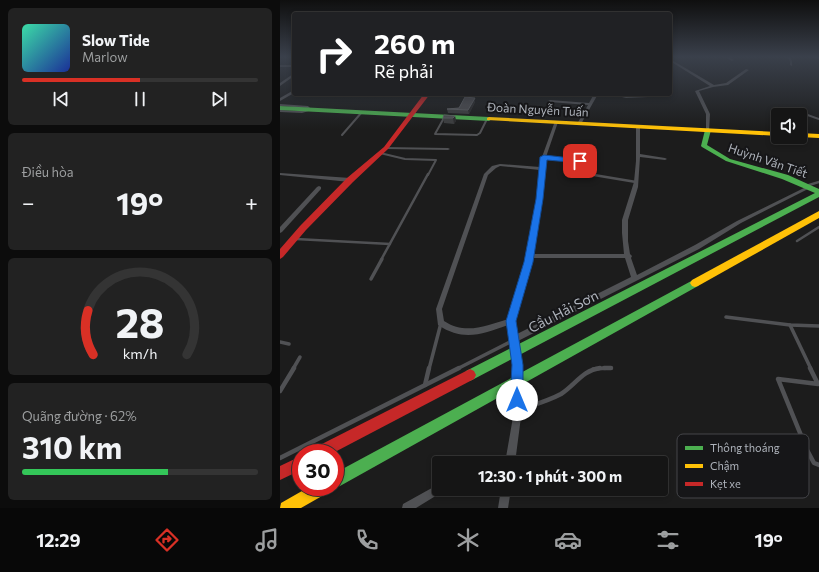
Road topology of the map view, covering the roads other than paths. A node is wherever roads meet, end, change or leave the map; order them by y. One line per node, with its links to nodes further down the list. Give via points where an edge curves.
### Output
1 (704, 81): 3 (street)
2 (732, 81): 3 (street)
3 (713, 86): 24 (street, via 697,91 708,114)
4 (292, 92): 9 (street)
5 (425, 96): 16 (main road)
6 (595, 96): 11 (street)
7 (621, 96): 8 (street)
8 (648, 96)
9 (280, 100)
10 (550, 100): 11 (street)
11 (589, 104): 22 (street)
12 (280, 107): 13 (main road, Đoàn Nguyễn Tuấn); 13 (street, via 308,107)
13 (310, 110): 14 (street); 15 (main road, Đoàn Nguyễn Tuấn)
14 (280, 111)
15 (362, 112): 16 (main road, Đoàn Nguyễn Tuấn); 25 (lane)
16 (410, 114): 18 (main road, Đoàn Nguyễn Tuấn); 30 (main road)
17 (807, 115): 20 (lane)
18 (445, 116): 19 (main road, Đoàn Nguyễn Tuấn); 19 (lane, via 435,134 479,135)
19 (487, 119): 21 (main road, Đoàn Nguyễn Tuấn)
20 (819, 119)
21 (556, 122): 22 (main road, Đoàn Nguyễn Tuấn); 32 (street)
22 (579, 124): 23 (main road, Đoàn Nguyễn Tuấn)
23 (638, 126): 24 (main road, Đoàn Nguyễn Tuấn); 31 (street)
24 (708, 130): 26 (main road, Đoàn Nguyễn Tuấn); 39 (main road, Huỳnh Văn Tiết, via 703,143 710,150 731,161)
25 (342, 134)
26 (771, 134)
27 (807, 135): 28 (main road)
28 (819, 136)
29 (448, 149): 30 (street)
30 (383, 150): 36 (main road); 47 (lane, via 405,159 436,160)
31 (638, 155): 33 (street); 37 (street)
32 (544, 157): 34 (street); 37 (lane, via 580,161 580,173)
33 (665, 159)
34 (542, 169): 49 (street, via 540,199); 55 (street, via 500,166 494,167 486,174 439,309)
35 (280, 174): 36 (street)
36 (350, 180): 45 (main road)
37 (636, 182): 50 (street, via 625,220)
38 (819, 182): 39 (lane)
39 (808, 187): 41 (main road, Huỳnh Văn Tiết); 51 (street)
40 (319, 188): 44 (street)
41 (819, 193): 68 (main road, Cầu Hải Sơn)
42 (819, 214): 75 (main road)
43 (819, 227): 46 (lane)
44 (280, 232)
45 (294, 239): 47 (lane); 48 (main road)
46 (797, 241)
47 (390, 244): 52 (lane)
48 (280, 255)
49 (530, 256): 50 (street); 54 (street)
50 (629, 256): 51 (street, via 631,272)
51 (635, 278): 58 (street)
52 (371, 279)
53 (726, 317): 56 (lane)
54 (511, 321): 55 (street, via 467,333 448,329); 58 (street)
55 (441, 323): 64 (lane)
56 (790, 326): 57 (lane); 63 (lane)
57 (819, 326)
58 (513, 340): 64 (lane); 66 (street, via 518,365)
59 (280, 342): 60 (lane)
60 (289, 344)
61 (300, 357): 65 (lane)
62 (611, 368): 66 (lane, via 599,367 588,370 560,394)
63 (819, 384): 67 (lane, via 778,379)
64 (425, 385): 71 (lane)
65 (280, 390)
66 (517, 411): 70 (street)
67 (800, 434)
68 (336, 444)
69 (809, 454): 72 (lane, via 814,463)
70 (511, 456)
71 (280, 458)
72 (819, 465)
73 (292, 468): 74 (main road)
74 (280, 474)
75 (344, 476)
76 (432, 493): 80 (street)
77 (308, 496): 79 (main road)
78 (505, 496): 81 (street)
79 (286, 508)
80 (407, 508)
81 (503, 508)

